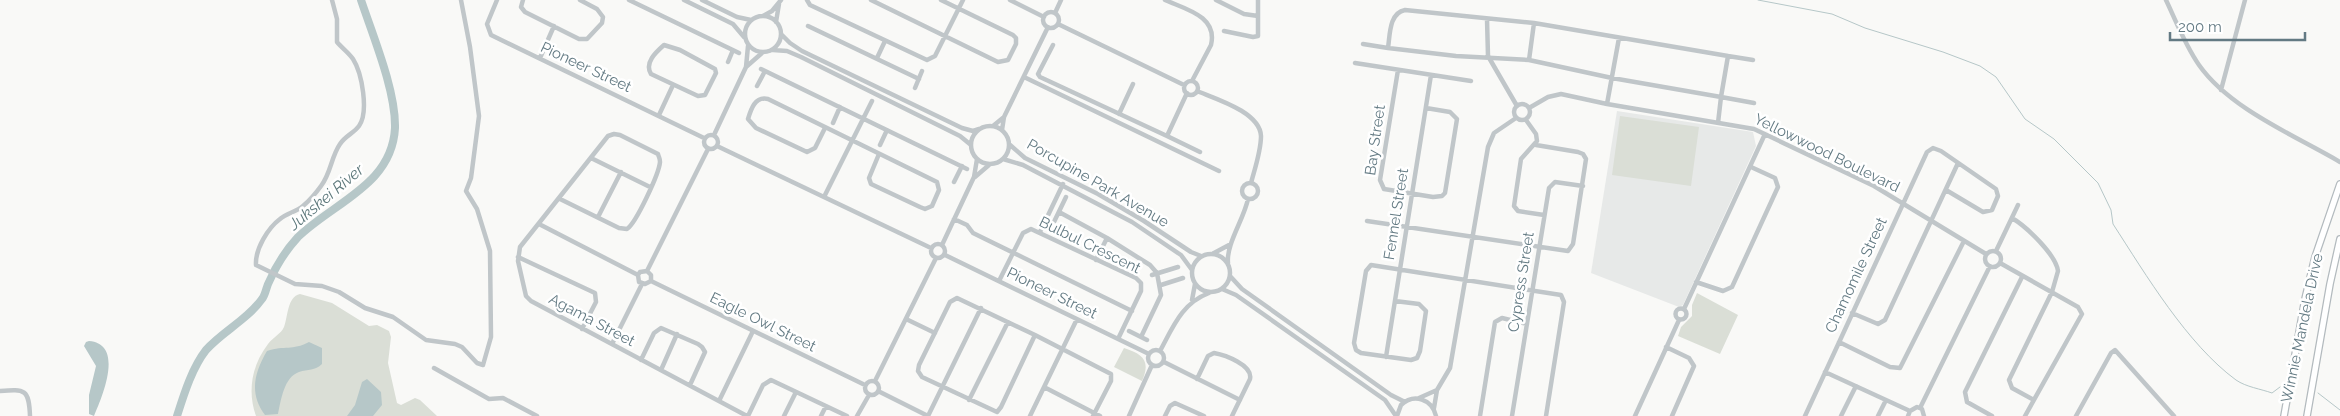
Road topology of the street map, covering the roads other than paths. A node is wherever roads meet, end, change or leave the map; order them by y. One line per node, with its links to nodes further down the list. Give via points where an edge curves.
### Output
1 (332, 0): 2 (street, via 337,19 337,42 356,64 365,110 359,126 345,136 336,150 322,185 303,206 279,219 262,238 255,263 295,284 322,286 340,292 365,308 393,317 426,340 462,347 483,365 491,336 490,251 477,209 466,191 471,178 479,116)
2 (461, 0)
3 (497, 0): 50 (street, Pioneer Street, via 487,24 491,35)
4 (523, 0): 31 (street, via 521,8 524,12)
5 (580, 0): 31 (street, via 601,12 603,17 590,37 579,39)
6 (629, 0): 44 (street)
7 (684, 0): 37 (street, via 733,24)
8 (702, 0): 27 (street, via 737,17)
9 (781, 0): 23 (street, via 772,11); 28 (street)
10 (807, 0): 39 (street)
11 (871, 0): 36 (street)
12 (941, 0): 21 (street)
13 (963, 0): 21 (street)
14 (1010, 0): 25 (street)
15 (1061, 0): 22 (street)
16 (1165, 0): 63 (street, via 1204,18 1210,27 1211,45)
17 (1216, 0): 24 (street, via 1244,14)
18 (1258, 0): 24 (street)
19 (2166, 0): 70 (street, via 2193,55)
20 (2245, 0): 70 (street)
21 (958, 9): 36 (street); 36 (street, via 1016,38 1016,44 1008,60 998,62)
22 (1055, 14): 25 (street); 30 (street)
23 (762, 16): 27 (street); 28 (street)
24 (1258, 16): 34 (street, via 1259,33 1256,37)
25 (1044, 17): 33 (street, via 1044,24)
26 (1487, 19): 29 (street); 43 (street, via 1400,11 1394,17); 48 (street)
27 (752, 20): 37 (street)
28 (776, 22): 35 (street)
29 (1534, 23): 38 (street); 52 (street)
30 (1058, 24): 33 (street); 67 (street)
31 (554, 26): 50 (street)
32 (808, 26): 51 (street)
33 (1048, 27): 60 (street)
34 (1224, 31)
35 (781, 34): 45 (street); 91 (street, via 802,51 955,125 969,131)
36 (945, 36): 39 (street, via 935,56 927,60)
37 (744, 38): 42 (street)
38 (1619, 38): 49 (street); 61 (street)
39 (884, 41): 51 (street)
40 (1363, 44): 43 (street)
41 (1053, 45): 81 (street, via 1038,74 1040,77)
42 (748, 46): 47 (street); 56 (street)
43 (1388, 48): 48 (street, via 1456,56)
44 (733, 50): 46 (street); 54 (street)
45 (773, 50): 47 (street); 102 (street, via 801,57 960,136)
46 (739, 53)
47 (762, 53): 56 (street)
48 (1488, 56): 52 (street); 77 (street)
49 (1728, 56): 53 (street); 73 (street)
50 (540, 58): 82 (street, Pioneer Street)
51 (877, 58): 62 (street)
52 (1529, 60): 61 (street)
53 (1752, 60)
54 (728, 62)
55 (1355, 63): 57 (street)
56 (746, 67): 95 (street)
57 (1398, 70): 59 (street); 126 (street, Bay Street, via 1381,184 1388,190)
58 (922, 71): 62 (street)
59 (1431, 75): 64 (street); 79 (street, Fennel Street)
60 (1024, 76): 83 (street); 116 (street)
61 (1612, 78): 73 (street); 76 (street)
62 (918, 79): 69 (street)
63 (1192, 81): 67 (street); 71 (street)
64 (1471, 81)
65 (673, 84): 65 (street, via 649,71 649,63 664,45 668,44 715,69 712,83 702,96); 82 (street)
66 (1133, 84): 81 (street)
67 (1184, 85): 72 (street)
68 (757, 86): 78 (street, via 763,70)
69 (914, 88)
70 (2221, 90): 110 (street, via 2259,116)
71 (1197, 91): 72 (street); 120 (street, via 1245,113 1257,124 1261,141)
72 (1187, 93): 96 (street)
73 (1721, 97): 75 (street); 88 (street)
74 (872, 101): 84 (street)
75 (1754, 103)
76 (1607, 104): 80 (street, Yellowwood Boulevard, via 1562,94 1548,96); 88 (street, Yellowwood Boulevard)
77 (1517, 106): 80 (street, via 1523,104); 85 (street)
78 (840, 107): 84 (street); 87 (street)
79 (1426, 108): 126 (street, Fennel Street); 126 (street, Bay Street, via 1450,112 1457,119 1446,190 1438,198)
80 (1529, 108): 86 (street)
81 (1119, 114): 96 (street)
82 (659, 116): 97 (street, Pioneer Street)
83 (1004, 117): 89 (street); 93 (street)
84 (863, 118): 92 (street); 98 (street)
85 (1516, 118): 86 (street); 144 (street, via 1499,128 1489,142)
86 (1526, 120): 100 (street, via 1536,134)
87 (833, 123)
88 (1718, 123): 94 (street, Yellowwood Boulevard, via 1747,127)
89 (993, 126): 91 (street); 93 (street)
90 (825, 128): 90 (street, via 815,148 807,152 753,126 748,119 757,100 764,98); 98 (street)
91 (979, 129): 102 (street)
92 (887, 130): 101 (street); 113 (street)
93 (1002, 130): 99 (street)
94 (1765, 134): 114 (street); 131 (street, Yellowwood Boulevard)
95 (714, 135): 97 (street); 103 (street, via 718,139)
96 (1167, 136): 105 (street)
97 (704, 138): 104 (street, via 703,143)
98 (852, 141): 106 (street); 127 (street)
99 (1009, 144): 109 (street); 158 (street, Porcupine Park Avenue, via 1025,158 1098,194)
100 (1536, 144): 123 (street, via 1583,154 1586,163); 134 (street, via 1521,159 1513,202 1518,211)
101 (880, 145)
102 (970, 145): 108 (street)
103 (717, 146): 104 (street); 127 (street)
104 (708, 149): 167 (street)
105 (1200, 152)
106 (879, 154): 106 (street, via 937,182 939,190 932,206 925,209 871,184 869,178)
107 (592, 158): 117 (street); 124 (street, via 608,136 614,134 658,154 660,160); 129 (street)
108 (976, 159): 112 (street); 118 (street)
109 (1003, 159): 112 (street); 121 (street, Porcupine Park Avenue)
110 (2340, 162)
111 (1958, 163): 125 (street); 125 (street, via 1996,190 1998,199 1992,210 1984,212); 131 (street, Chamomile Street, via 1933,148 1925,155)
112 (989, 165): 118 (street)
113 (962, 166): 115 (street); 119 (street)
114 (1751, 167): 171 (street); 180 (street, via 1775,178 1777,191 1732,287 1723,291)
115 (967, 169)
116 (1219, 171)
117 (621, 172): 124 (street); 135 (street)
118 (974, 177): 137 (street)
119 (954, 182)
120 (1251, 182): 130 (street, via 1242,189); 130 (street, via 1258,192 1256,197)
121 (1063, 184): 143 (street); 166 (street, Porcupine Park Avenue, via 1159,239 1185,259)
122 (2340, 184): 272 (main road, Winnie Mandela Drive, via 2305,299)
123 (1583, 186): 134 (street, Cypress Street, via 1553,183); 151 (street, via 1573,244 1568,251)
124 (650, 187): 135 (street, via 627,229)
125 (1946, 190): 139 (street)
126 (1412, 194): 142 (street, Fennel Street)
127 (824, 197): 150 (street)
128 (1066, 197): 133 (street)
129 (560, 199): 135 (street); 140 (street)
130 (1248, 199): 148 (street)
131 (1903, 203): 139 (street, Yellowwood Boulevard); 191 (street, Chamomile Street)
132 (2018, 205): 136 (street)
133 (1059, 212): 141 (street); 145 (street)
134 (1544, 215): 151 (street, Cypress Street)
135 (598, 217)
136 (2012, 218): 152 (street); 185 (street, via 2029,231 2056,263 2058,276)
137 (954, 219): 149 (street); 153 (street, via 967,225 973,233)
138 (1367, 221): 142 (street)
139 (1931, 221): 147 (street, Yellowwood Boulevard); 191 (street, via 1885,320 1878,324)
140 (539, 224): 157 (street, via 521,244); 169 (street)
141 (1053, 224)
142 (1406, 227): 144 (street); 165 (street, Fennel Street)
143 (1040, 232): 153 (street, Bulbul Crescent, via 1025,231); 160 (street, Bulbul Crescent)
144 (1472, 237): 151 (street); 174 (street)
145 (1107, 238): 160 (street); 168 (street, via 1150,265)
146 (2340, 239): 273 (main road, Winnie Mandela Drive)
147 (1964, 241): 155 (street, Yellowwood Boulevard); 206 (street, via 1900,368 1890,367)
148 (1231, 244): 154 (street); 162 (street)
149 (942, 245): 150 (street, via 934,244); 156 (street)
150 (931, 248): 159 (street)
151 (1539, 248): 183 (street, Cypress Street)
152 (1996, 251): 155 (street); 161 (street)
153 (1013, 253): 176 (street, Bulbul Crescent); 190 (street)
154 (1212, 253): 158 (street); 162 (street)
155 (1986, 254): 163 (street, via 1985,261)
156 (945, 255): 159 (street); 176 (street, Pioneer Street)
157 (518, 256): 197 (street, Agama Street, via 528,300); 197 (street, via 595,294 596,302)
158 (1201, 256): 166 (street)
159 (936, 258): 192 (street)
160 (1096, 260): 190 (street, Bulbul Crescent, via 1139,280 1142,287)
161 (2000, 263): 163 (street); 172 (street)
162 (1229, 265): 170 (street)
163 (1990, 266): 239 (street)
164 (1178, 267): 168 (street)
165 (1400, 268): 174 (street); 187 (street, Fennel Street); 212 (street, via 1373,264 1366,271 1354,347 1361,352)
166 (1192, 270): 178 (street)
167 (647, 271): 169 (street); 175 (street)
168 (1155, 274): 181 (street)
169 (638, 275): 179 (street)
170 (1230, 276): 182 (street); 237 (street, via 1242,289 1391,396)
171 (1698, 277): 177 (street); 180 (street)
172 (2022, 277): 185 (street); 268 (street, via 1965,392 1967,402)
173 (1184, 278): 181 (street)
174 (1466, 278): 183 (street); 226 (street, via 1452,362)
175 (651, 280): 179 (street); 198 (street, Eagle Owl Street)
176 (1000, 281): 193 (street, Pioneer Street)
177 (1696, 282): 180 (street); 189 (street)
178 (1195, 283): 184 (street); 186 (street)
179 (642, 284): 207 (street)
180 (1706, 284)
181 (1160, 285): 203 (street, via 1161,295)
182 (1222, 289): 184 (street); 257 (street, via 1236,294 1385,400)
183 (1532, 289): 196 (street, Cypress Street); 261 (street, via 1559,294 1564,302)
184 (1211, 292): 186 (street)
185 (2052, 292): 235 (street, via 2009,380 2012,388); 235 (street, via 2078,307 2081,317)
186 (1192, 300): 210 (street)
187 (1394, 301): 212 (street, Fennel Street); 212 (street, via 1422,306 1426,311 1424,326 1417,358)
188 (981, 308): 195 (street); 200 (street, via 954,298); 224 (street)
189 (1684, 309): 194 (street, via 1677,311); 194 (street, via 1687,317)
190 (1132, 311): 204 (street, Bulbul Crescent)
191 (1852, 313): 206 (street, Chamomile Street)
192 (906, 319): 200 (street); 220 (street)
193 (1077, 319): 204 (street, Pioneer Street); 209 (street)
194 (1679, 320): 208 (street)
195 (1008, 322): 202 (street); 232 (street)
196 (1527, 324): 259 (street, via 1502,318 1494,322); 260 (street, Cypress Street)
197 (582, 328): 207 (street, Agama Street)
198 (752, 331): 221 (street, Eagle Owl Street); 236 (street)
199 (1129, 331): 203 (street)
200 (936, 333): 224 (street, via 918,372)
201 (677, 334): 213 (street, via 658,329); 217 (street); 222 (street, via 704,350)
202 (1035, 335): 209 (street); 232 (street, via 999,410 993,411)
203 (1141, 337): 205 (street)
204 (1118, 339): 211 (street, Pioneer Street)
205 (1147, 340)
206 (1839, 342): 218 (street, Chamomile Street)
207 (612, 344): 213 (street, Agama Street)
208 (1666, 347): 262 (street); 263 (street, via 1689,358 1694,366)
209 (1063, 348): 225 (street); 242 (street, via 1111,374 1111,381)
210 (1160, 351): 211 (street, via 1154,350); 214 (street, via 1165,357)
211 (1149, 354): 215 (street, via 1148,361)
212 (1386, 356)
213 (641, 360): 217 (street, Agama Street)
214 (1164, 362): 215 (street, via 1160,366); 219 (street)
215 (1152, 365): 254 (street)
216 (434, 368): 245 (street, via 489,399 504,398)
217 (661, 370): 222 (street, Agama Street)
218 (1825, 372): 223 (street); 264 (street, Chamomile Street)
219 (1197, 379): 233 (street); 233 (street, via 1208,356 1214,353 1246,367 1250,379)
220 (875, 382): 221 (street, via 869,381); 228 (street)
221 (865, 385): 230 (street)
222 (690, 386): 236 (street, Agama Street)
223 (1856, 386): 234 (street); 265 (street)
224 (942, 387): 232 (street); 251 (street)
225 (1044, 387): 242 (street); 252 (street)
226 (1437, 390): 231 (street); 240 (street)
227 (0, 391): 244 (street, via 24,392)
228 (878, 391): 230 (street); 251 (street)
229 (796, 392): 238 (street); 246 (street, via 768,381); 247 (street)
230 (869, 395): 250 (street)
231 (1419, 398): 237 (street); 240 (street)
232 (969, 400)
233 (1240, 400): 256 (street)
234 (1886, 400): 241 (street); 266 (street)
235 (2034, 400): 269 (street)
236 (719, 401): 246 (street, Agama Street)
237 (1405, 402): 257 (street)
238 (826, 406): 248 (street); 249 (street)
239 (1920, 408): 241 (street); 267 (street)
240 (1434, 409): 258 (street)
241 (1909, 413)
242 (1094, 415): 253 (street)
243 (1200, 415): 255 (street, via 1176,403 1170,406)
244 (30, 416)
245 (537, 416)
246 (748, 416)
247 (784, 416)
248 (821, 416)
249 (847, 416)
250 (858, 416)
251 (928, 416)
252 (1030, 416)
253 (1100, 416)
254 (1129, 416)
255 (1165, 416)
256 (1232, 416)
257 (1397, 416)
258 (1436, 416)
259 (1480, 416)
260 (1512, 416)
261 (1546, 416)
262 (1635, 416)
263 (1672, 416)
264 (1805, 416)
265 (1841, 416)
266 (1878, 416)
267 (1924, 416)
268 (1992, 416)
269 (2025, 416)
270 (2076, 416): 271 (street, via 2111,353 2116,350)
271 (2174, 416)
272 (2284, 416)
273 (2306, 416)

